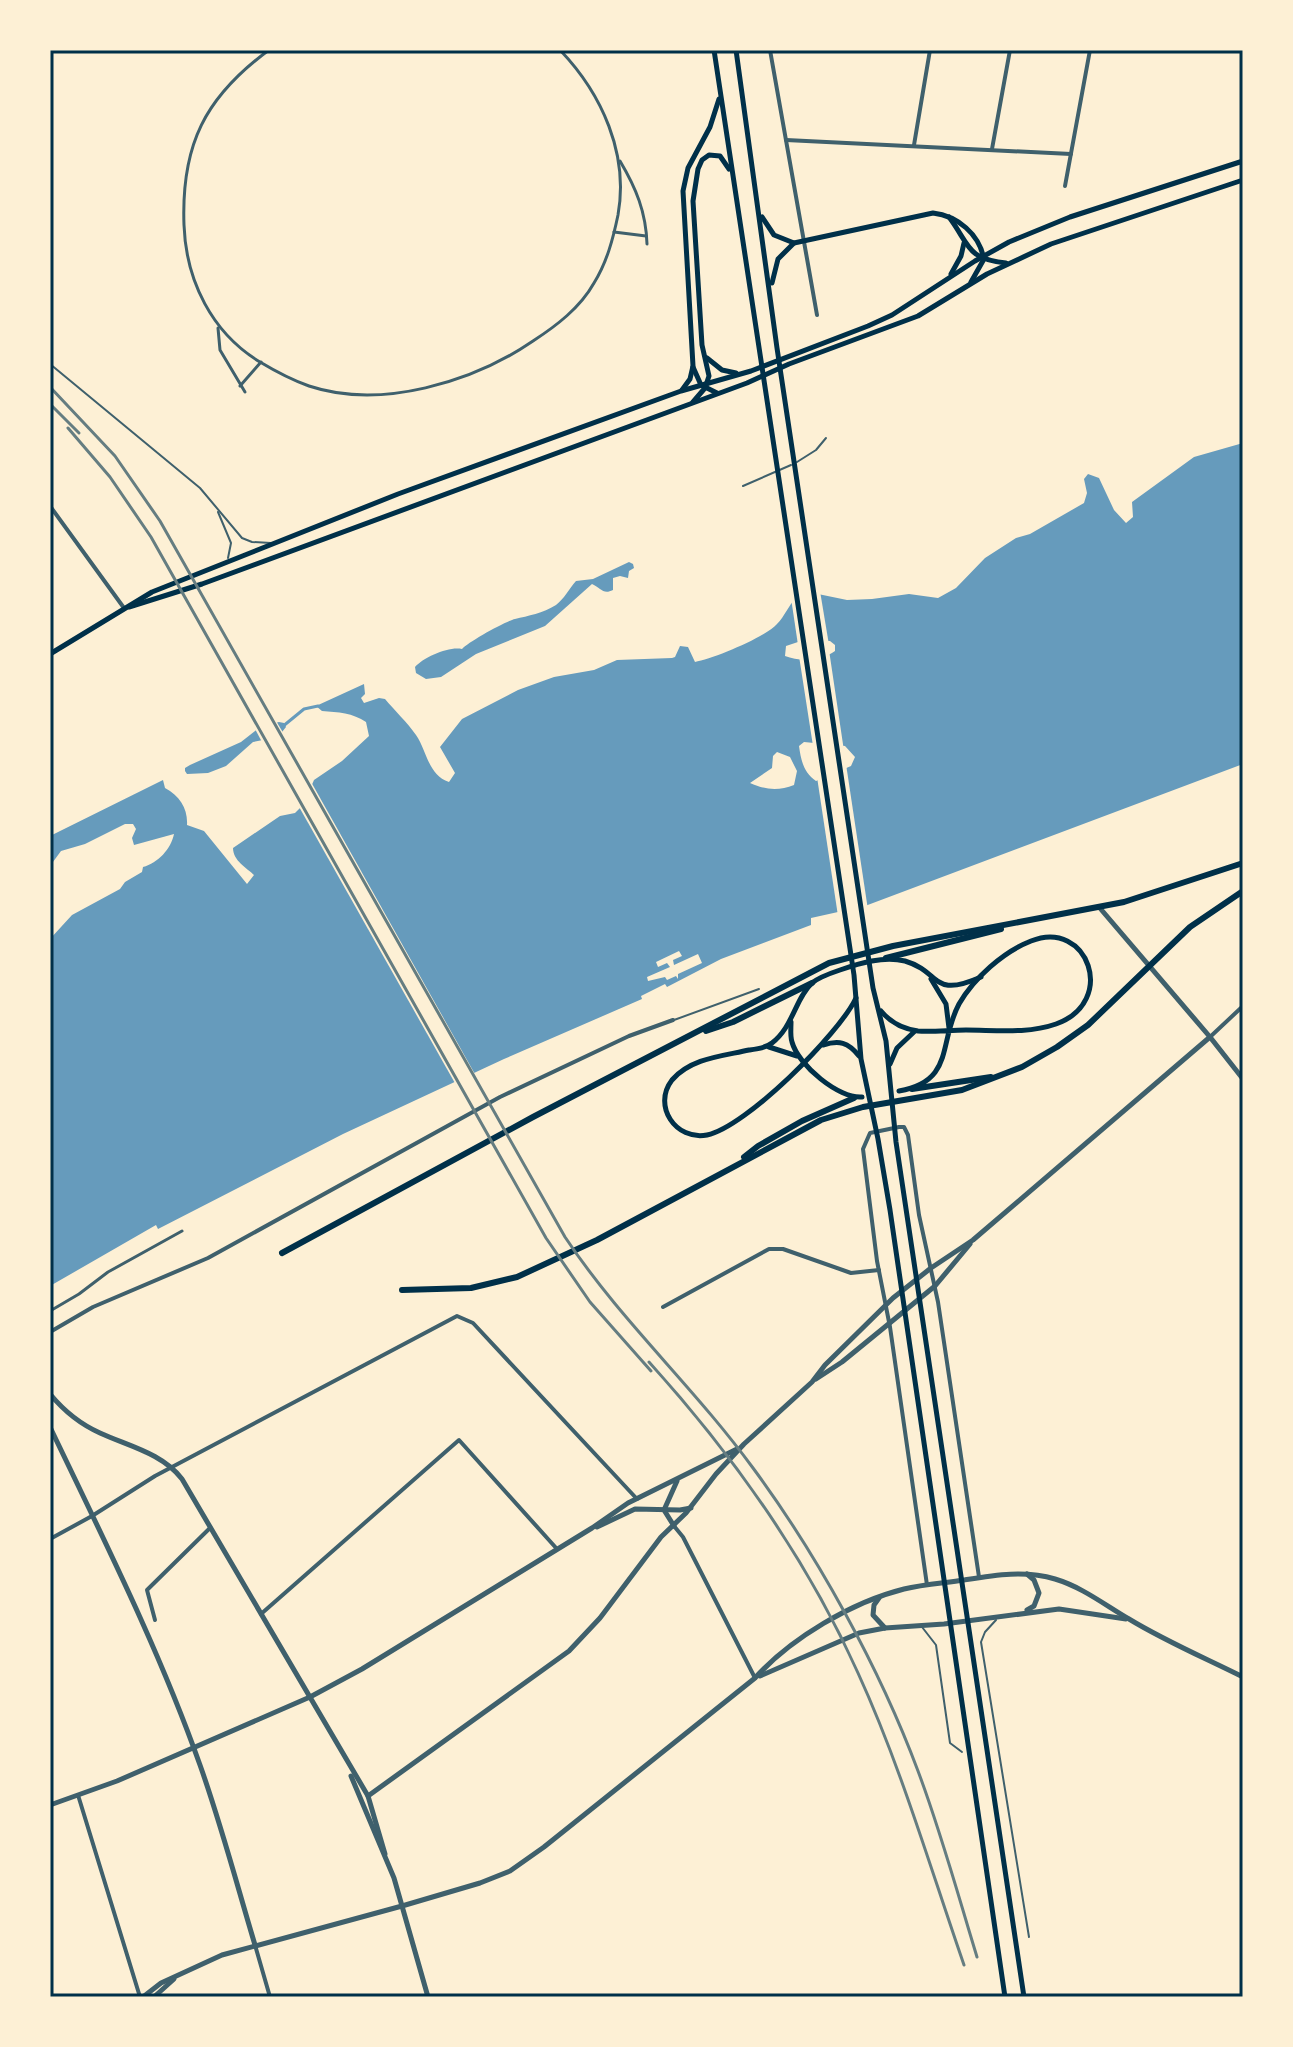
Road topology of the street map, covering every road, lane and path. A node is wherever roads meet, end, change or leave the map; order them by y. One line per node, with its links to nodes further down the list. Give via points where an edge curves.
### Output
1 (269, 50): 34 (street, via 217,97 199,127 185,176 185,243)
2 (560, 50): 14 (street, via 593,95)
3 (714, 50): 9 (main road)
4 (736, 50): 19 (main road)
5 (770, 50): 10 (street)
6 (930, 50): 11 (street)
7 (1010, 50): 12 (street)
8 (1090, 50): 13 (street)
9 (720, 91): 16 (main road); 38 (main road, via 683,191)
10 (786, 140): 11 (street); 33 (street)
11 (914, 145): 12 (street)
12 (992, 149): 13 (street)
13 (1071, 154): 18 (street)
14 (619, 159): 21 (street, via 621,195); 22 (street, via 639,196)
15 (1243, 161): 27 (main road, via 1070,217)
16 (733, 179): 35 (main road, via 726,162 713,154 702,160 695,180); 64 (main road)
17 (1243, 180): 29 (main road, via 1089,230)
18 (1065, 186)
19 (760, 212): 24 (main road, via 769,231); 32 (main road)
20 (948, 217): 23 (main road); 24 (main road, via 926,214); 25 (main road)
21 (614, 232): 22 (street); 36 (street, via 594,285 577,306 521,350 467,376 422,389 354,393 309,386)
22 (647, 236): 26 (street)
23 (962, 239): 28 (main road); 30 (main road, via 961,256)
24 (794, 243): 32 (main road, via 772,277)
25 (977, 243): 27 (main road); 28 (main road)
26 (647, 244)
27 (1000, 247): 28 (main road)
28 (982, 258): 29 (main road); 30 (main road); 31 (main road)
29 (1008, 263): 31 (main road)
30 (947, 279): 39 (main road, via 892,315)
31 (969, 284): 44 (main road, via 918,316)
32 (773, 312): 66 (main road)
33 (817, 315)
34 (218, 328): 36 (street); 41 (street, via 220,350)
35 (704, 354): 39 (main road, via 722,370); 40 (main road, via 709,376)
36 (261, 362): 41 (street)
37 (50, 364): 49 (lane, via 165,456)
38 (693, 366): 40 (main road); 42 (main road)
39 (741, 374): 40 (main road)
40 (705, 385): 42 (main road); 44 (main road); 45 (main road)
41 (240, 386): 43 (street)
42 (681, 391): 50 (main road)
43 (245, 392)
44 (719, 393): 45 (main road)
45 (692, 403): 52 (main road, via 172,595)
46 (826, 438): 47 (lane, via 803,460)
47 (743, 486)
48 (50, 506): 52 (street)
49 (216, 507): 50 (lane, via 246,541); 51 (lane, via 231,543)
50 (272, 543): 51 (main road)
51 (226, 562): 52 (main road)
52 (124, 608): 53 (main road)
53 (50, 654)
54 (1243, 863): 56 (main road)
55 (1243, 891): 59 (main road, via 1198,920)
56 (1099, 907): 57 (main road); 59 (street)
57 (1012, 925): 58 (main road); 71 (main road, via 858,954 804,974)
58 (886, 958): 61 (main road, via 908,962); 62 (main road)
59 (1149, 966): 72 (street); 78 (main road, via 1088,1025)
60 (981, 977): 61 (main road, via 953,986); 69 (main road, via 1006,954 1039,938 1055,938 1081,952 1091,978 1082,1007 1057,1024 1034,1030); 70 (main road, via 959,1005)
61 (930, 978): 70 (main road, via 946,1004)
62 (812, 983): 68 (main road); 71 (main road)
63 (759, 989): 67 (lane)
64 (857, 996): 73 (main road); 76 (main road)
65 (1243, 1006): 72 (street)
66 (878, 1007): 69 (main road, via 888,1019); 77 (main road)
67 (673, 1020): 95 (street, via 500,1097 208,1258 85,1310)
68 (791, 1022): 74 (main road); 75 (main road)
69 (916, 1031): 77 (main road)
70 (949, 1033): 80 (main road, via 937,1072)
71 (692, 1036): 86 (main road)
72 (1210, 1037): 79 (street); 85 (street)
73 (822, 1045): 74 (main road, via 721,1131 690,1135 669,1119 665,1095 681,1072 706,1060); 76 (main road, via 843,1042)
74 (768, 1046): 75 (main road)
75 (799, 1056): 82 (main road, via 832,1089)
76 (861, 1059): 142 (main road, via 888,1196)
77 (889, 1064): 143 (main road, via 896,1142)
78 (1007, 1074): 80 (main road); 83 (main road, via 962,1090 854,1109)
79 (1243, 1079)
80 (912, 1089): 81 (main road)
81 (899, 1091)
82 (858, 1097): 83 (main road, via 802,1121)
83 (735, 1164): 90 (main road, via 517,1277 471,1288)
84 (182, 1231): 93 (street)
85 (973, 1240): 87 (street); 89 (street)
86 (282, 1253)
87 (931, 1268): 88 (street, via 904,1127 874,1131 864,1143); 89 (street); 91 (street)
88 (879, 1270): 91 (street); 92 (street, via 851,1273 769,1249)
89 (935, 1286): 94 (street); 114 (street)
90 (402, 1290)
91 (885, 1306): 94 (street); 96 (street)
92 (663, 1307)
93 (50, 1311)
94 (889, 1321): 96 (street); 115 (street)
95 (50, 1332)
96 (812, 1382): 99 (street)
97 (50, 1394): 100 (street, via 82,1424)
98 (50, 1427): 107 (street)
99 (744, 1444): 101 (street); 103 (street)
100 (171, 1468): 104 (street, via 462,1316); 107 (street); 109 (street)
101 (701, 1474): 102 (street); 103 (street)
102 (678, 1480): 104 (street); 106 (street)
103 (708, 1485): 105 (street)
104 (637, 1499): 106 (street); 110 (street)
105 (691, 1508): 106 (street); 108 (street)
106 (661, 1509): 108 (street); 110 (street, via 635,1509)
107 (92, 1516): 111 (street); 127 (street)
108 (674, 1526): 125 (street); 131 (street, via 569,1651)
109 (210, 1528): 118 (street); 120 (street, via 147,1590)
110 (592, 1528): 112 (street)
111 (50, 1539)
112 (557, 1549): 118 (street, via 459,1440); 126 (street)
113 (1026, 1573): 114 (street); 117 (street, via 1039,1593 1034,1606); 121 (street, via 1072,1586)
114 (979, 1577): 115 (street)
115 (927, 1585): 116 (street)
116 (880, 1598): 123 (street, via 873,1615); 125 (street, via 799,1638)
117 (1024, 1612): 119 (street); 121 (street, via 1073,1609)
118 (261, 1615): 126 (street)
119 (999, 1616): 122 (street); 135 (lane, via 982,1637 982,1648)
120 (155, 1620)
121 (1130, 1620): 124 (street)
122 (922, 1626): 123 (street); 128 (lane, via 936,1645 950,1743)
123 (885, 1628): 125 (street, via 859,1633)
124 (1243, 1677)
125 (755, 1678): 134 (street, via 524,1862 480,1883)
126 (310, 1697): 127 (street); 129 (street)
127 (193, 1747): 130 (street); 136 (street)
128 (962, 1752)
129 (351, 1771): 131 (street); 133 (street)
130 (78, 1795): 132 (street); 138 (street)
131 (368, 1796): 133 (street)
132 (50, 1805)
133 (385, 1854): 134 (street)
134 (402, 1906): 136 (street); 141 (street)
135 (1029, 1937)
136 (255, 1945): 137 (street, via 205,1961); 140 (street)
137 (175, 1978): 138 (street); 139 (street)
138 (142, 1997)
139 (154, 1997)
140 (270, 1997)
141 (428, 1997)
142 (1005, 1997)
143 (1024, 1997)

